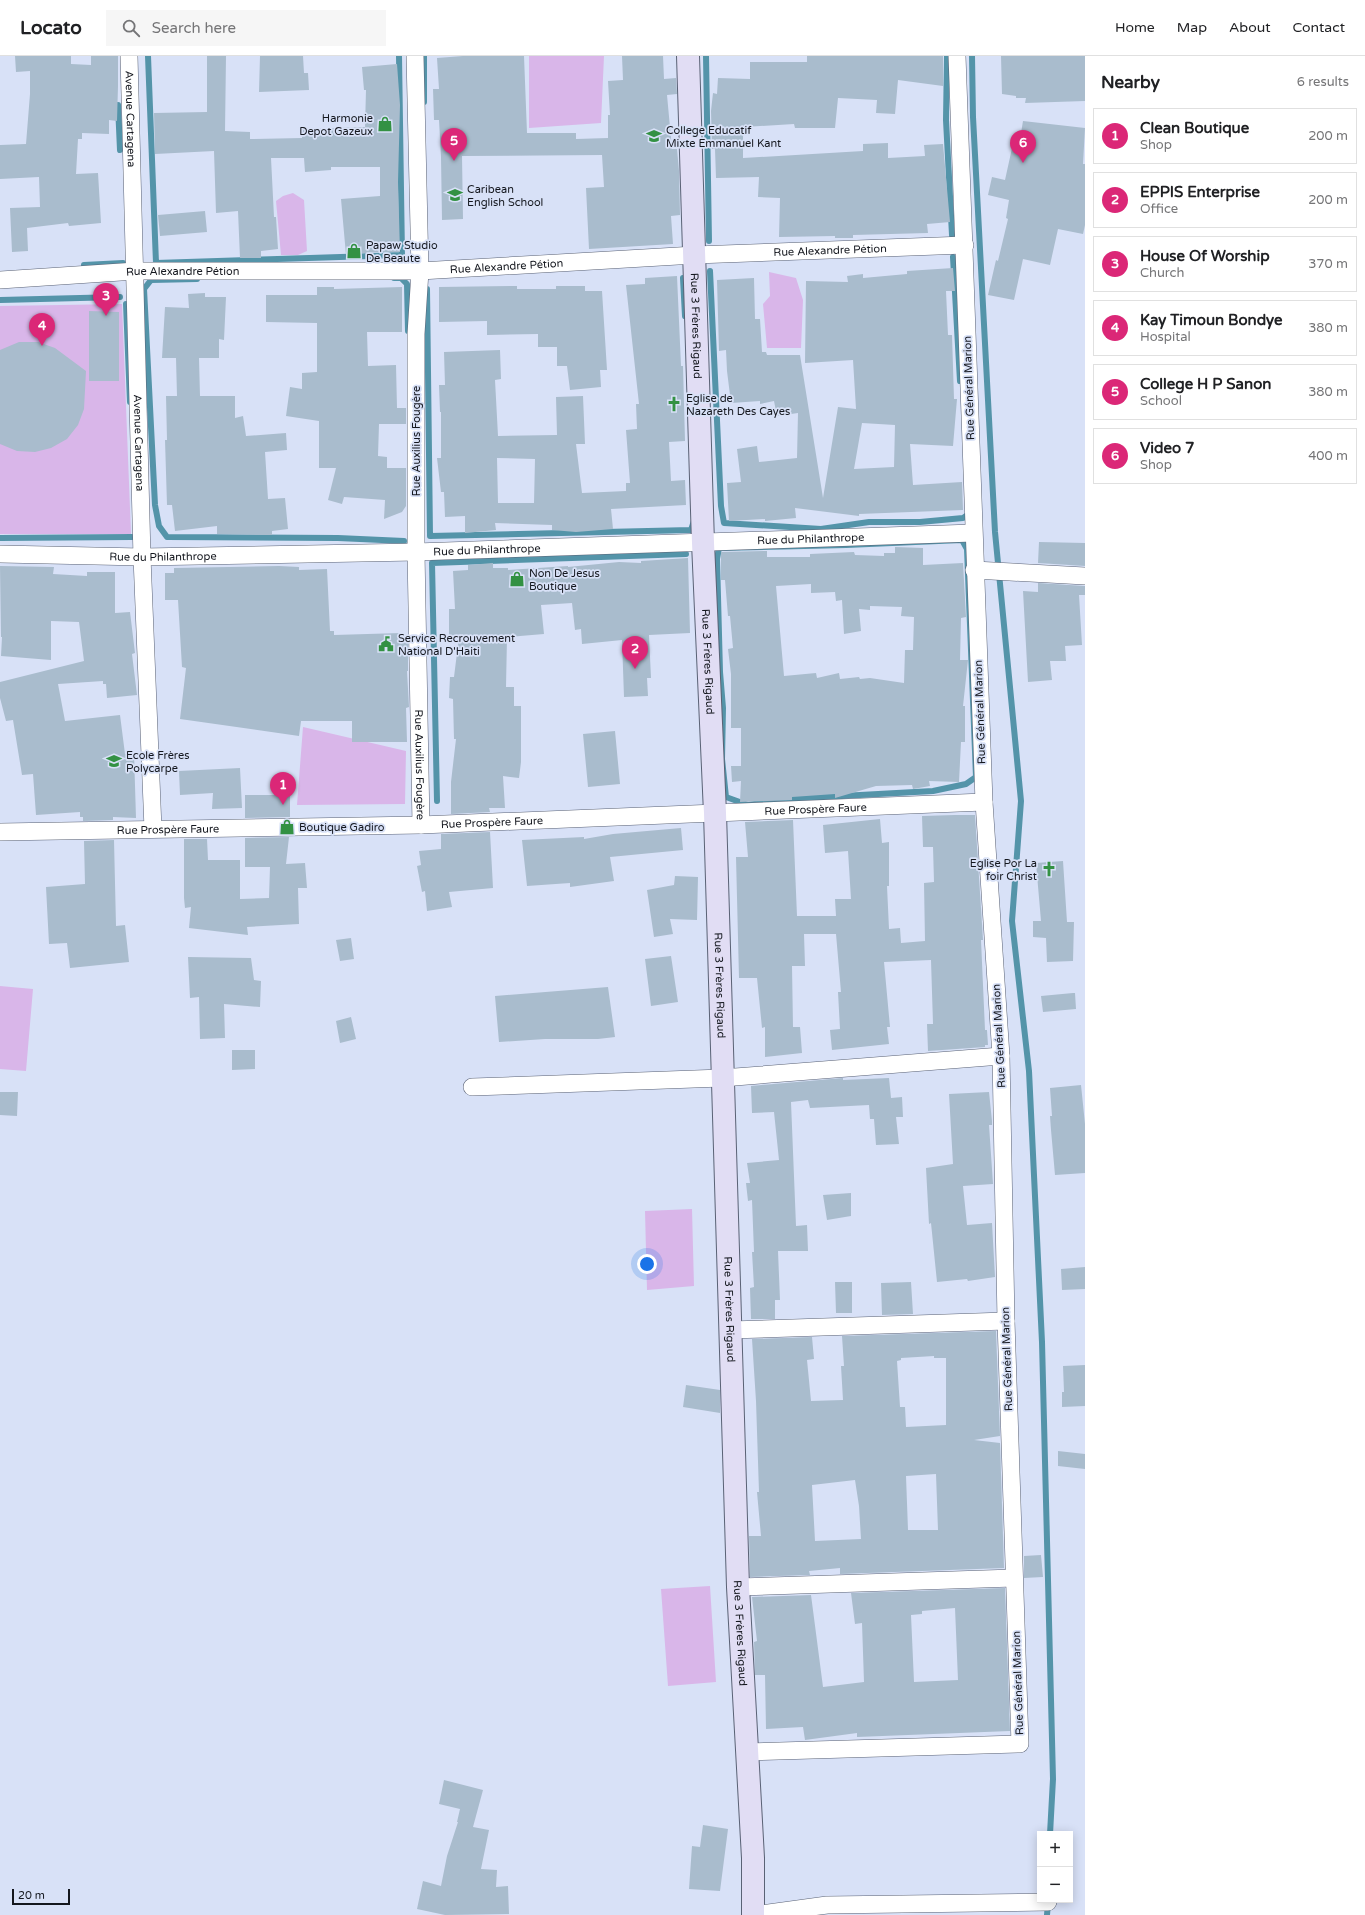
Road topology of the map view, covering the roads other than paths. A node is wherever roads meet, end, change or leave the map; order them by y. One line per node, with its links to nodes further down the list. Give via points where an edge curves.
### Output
1 (130, 56): 8 (street, Avenue Cartagena)
2 (414, 56): 7 (street, Rue Auxilius Fougère)
3 (688, 56): 6 (street, Rue 3 Frères Rigaud)
4 (957, 56): 5 (street, Rue Général Marion)
5 (965, 245): 6 (street, Rue Alexandre Pétion); 10 (street, Rue Général Marion)
6 (695, 255): 7 (street, Rue Alexandre Pétion); 11 (street, Rue 3 Frères Rigaud)
7 (420, 271): 8 (street, Rue Alexandre Pétion); 12 (street, Rue Auxilius Fougère, via 416,334)
8 (136, 272): 9 (street, Rue Alexandre Pétion); 14 (street, Avenue Cartagena)
9 (0, 280)
10 (973, 533): 11 (street, Rue du Philanthrope); 15 (street, Rue Général Marion)
11 (703, 543): 12 (street, Rue du Philanthrope); 18 (street, Rue 3 Frères Rigaud)
12 (416, 552): 14 (street, Rue du Philanthrope); 19 (street, Rue Auxilius Fougère)
13 (0, 554): 14 (street, Rue du Philanthrope)
14 (142, 557): 20 (street, Avenue Cartagena)
15 (974, 570): 16 (street); 17 (street, Rue Général Marion)
16 (1085, 576)
17 (984, 802): 18 (street, Rue Prospère Faure); 22 (street, Rue Général Marion)
18 (715, 813): 19 (street, Rue Prospère Faure); 23 (street, Rue 3 Frères Rigaud)
19 (421, 825): 20 (street, Rue Prospère Faure)
20 (153, 829): 21 (street, Rue Prospère Faure)
21 (0, 832)
22 (1001, 1056): 23 (street); 25 (street, Rue Général Marion)
23 (722, 1078): 24 (street); 26 (street, Rue 3 Frères Rigaud)
24 (472, 1087)
25 (1006, 1321): 26 (street); 27 (street, Rue Général Marion)
26 (730, 1330): 28 (street, Rue 3 Frères Rigaud)
27 (1014, 1578): 28 (street); 29 (street, Rue Général Marion, via 1020,1744)
28 (738, 1587): 29 (street, Rue 3 Frères Rigaud)
29 (748, 1752): 31 (street, Rue 3 Frères Rigaud)
30 (1037, 1902): 31 (street, via 827,1905)
31 (753, 1915)

